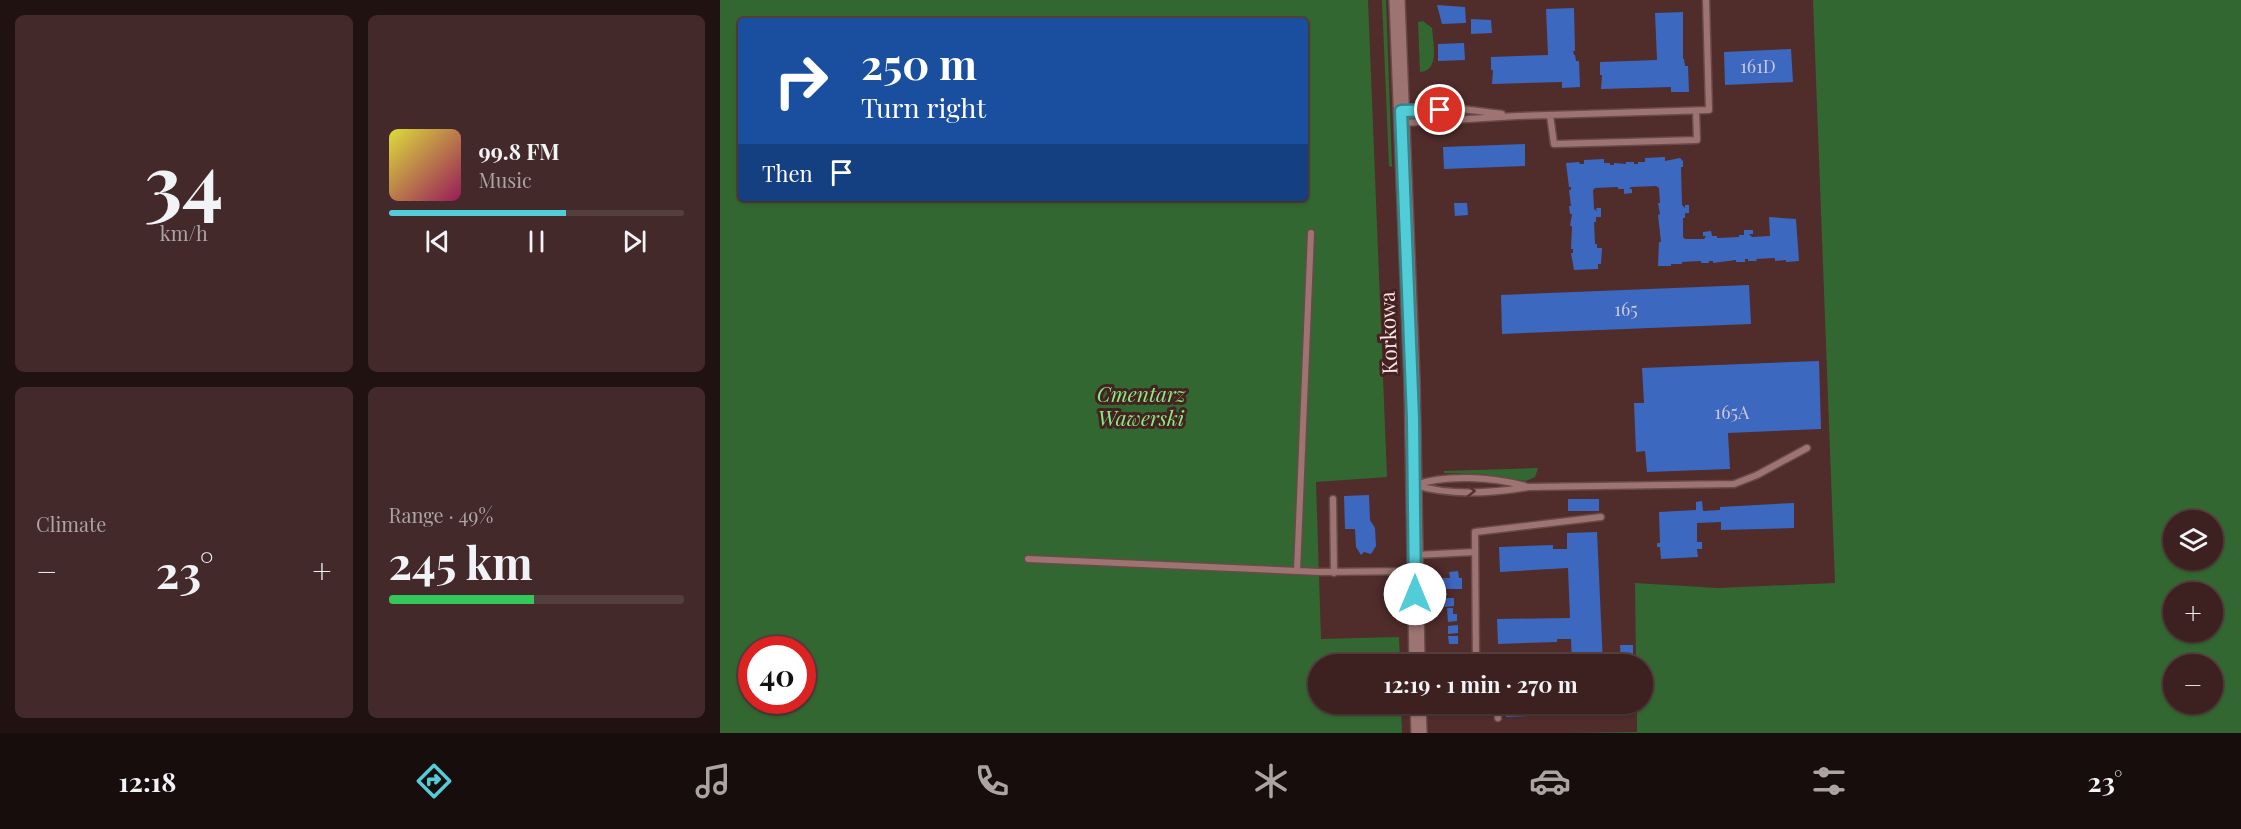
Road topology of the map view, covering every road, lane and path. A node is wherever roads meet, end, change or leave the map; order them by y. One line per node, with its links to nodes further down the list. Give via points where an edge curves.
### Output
1 (1397, 0): 6 (street, Korkowa)
2 (1706, 0): 3 (lane, via 1709,110)
3 (1696, 111): 4 (lane); 4 (lane, via 1697,140 1554,144)
4 (1550, 115): 5 (lane)
5 (1517, 116): 6 (lane); 6 (lane, via 1462,109)
6 (1401, 117): 9 (street, Korkowa)
7 (1311, 233): 16 (lane)
8 (1807, 448): 10 (lane, via 1734,484)
9 (1415, 485): 10 (lane, one-way to 10, via 1435,491 1507,491); 10 (lane, via 1435,479 1473,479); 14 (street, Korkowa)
10 (1528, 487)
11 (1333, 499): 18 (lane)
12 (1601, 517): 13 (lane, via 1475,532)
13 (1475, 552): 14 (lane); 20 (lane)
14 (1415, 555): 17 (street, Korkowa)
15 (1028, 559): 16 (lane)
16 (1297, 571): 18 (lane)
17 (1414, 571): 18 (lane); 19 (street, Korkowa)
18 (1334, 573)
19 (1417, 654)
20 (1476, 654)
21 (1418, 714): 24 (street)
22 (1498, 714): 23 (lane)
23 (1498, 718)
24 (1419, 733)

